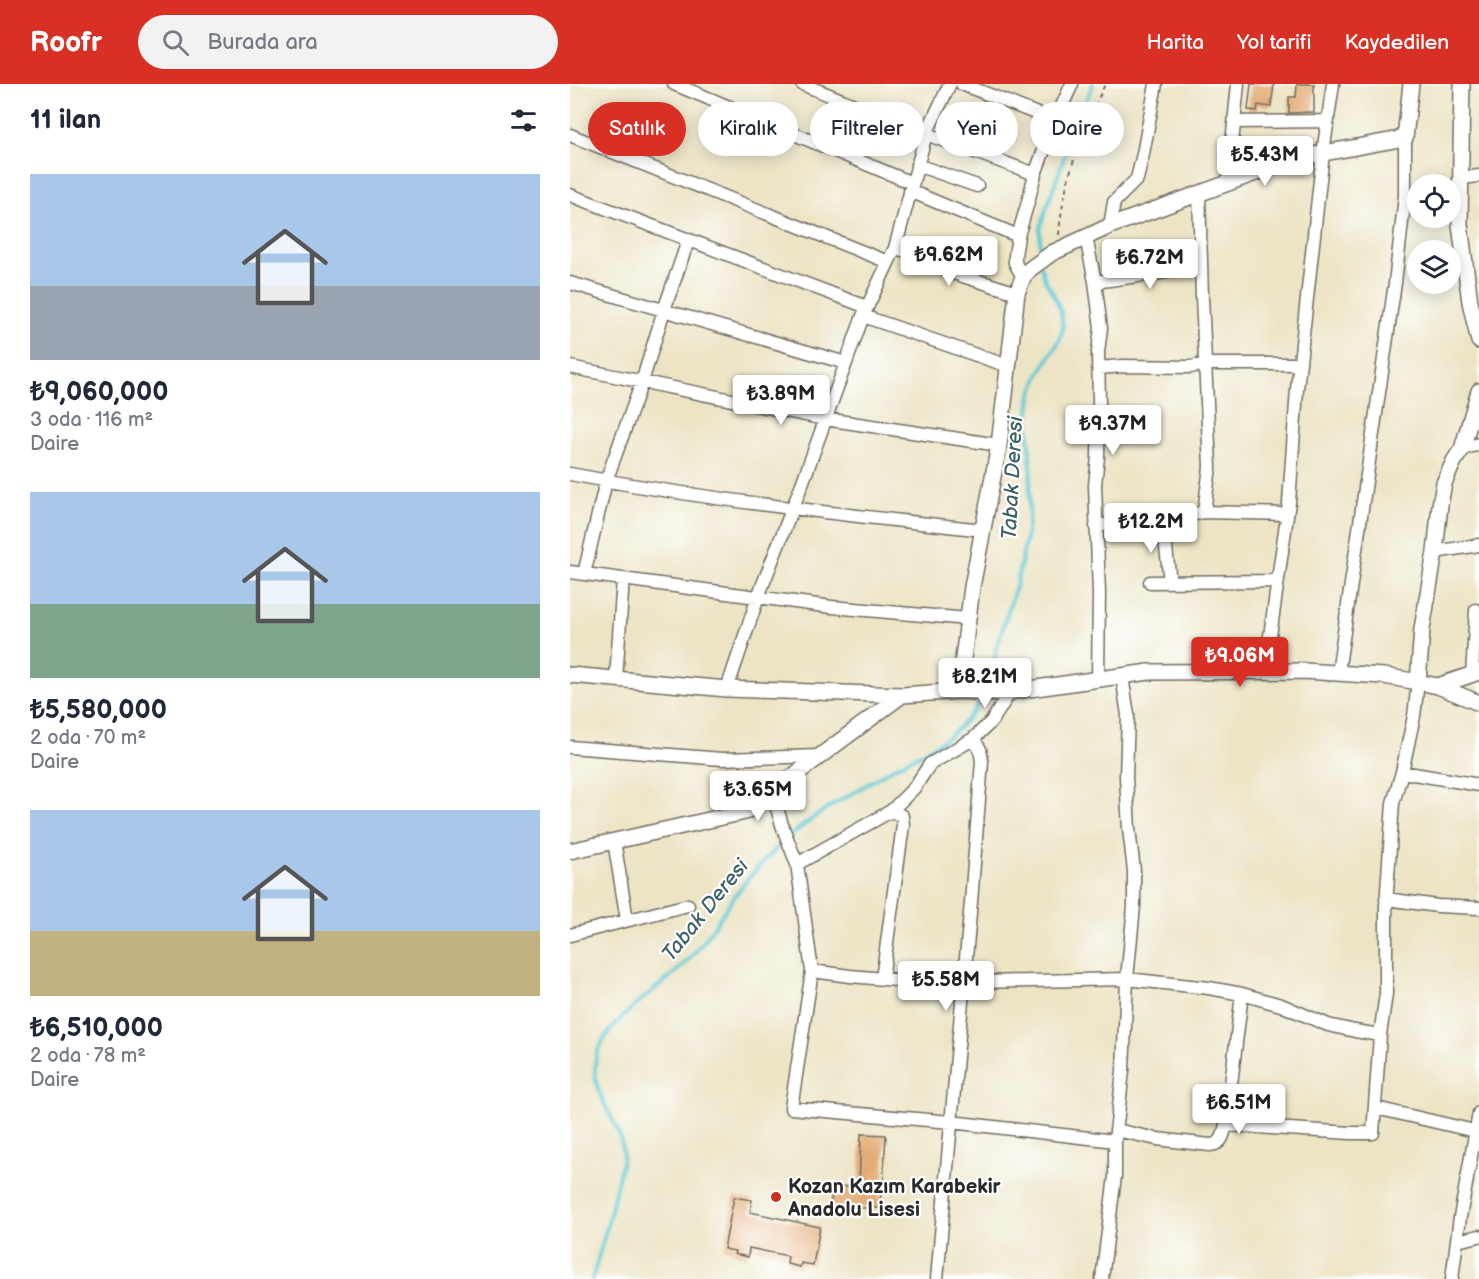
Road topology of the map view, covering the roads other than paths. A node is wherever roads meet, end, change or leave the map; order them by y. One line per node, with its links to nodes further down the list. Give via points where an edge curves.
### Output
1 (674, 84): 26 (street)
2 (802, 84): 15 (street)
3 (950, 84): 15 (street)
4 (962, 84): 12 (street)
5 (1156, 84): 29 (street, via 1137,179 1114,202)
6 (1238, 84): 14 (street)
7 (1333, 84): 13 (street)
8 (1411, 84): 17 (street)
9 (1462, 84): 23 (street)
10 (1067, 86): 11 (street)
11 (1062, 102)
12 (1030, 111)
13 (1328, 121): 14 (street); 18 (street)
14 (1234, 122): 24 (street)
15 (926, 134): 20 (street); 21 (street)
16 (570, 135): 35 (street)
17 (1405, 138): 18 (street); 77 (street, via 1405,196 1395,282)
18 (1323, 153): 24 (street, via 1297,158); 47 (street)
19 (1042, 156): 21 (street)
20 (917, 165): 25 (street); 26 (street)
21 (1035, 174): 31 (street)
22 (1479, 176): 23 (street)
23 (1461, 178)
24 (1228, 183): 27 (street)
25 (977, 186)
26 (911, 187): 31 (street); 34 (street)
27 (1199, 194): 29 (street); 36 (street)
28 (570, 195): 33 (street)
29 (1110, 226): 32 (street)
30 (1461, 228): 41 (street)
31 (1018, 236): 37 (street, via 1016,263)
32 (1086, 237): 37 (street); 39 (street)
33 (688, 241): 42 (street); 43 (street)
34 (895, 248): 35 (street); 40 (street, via 942,261 947,271)
35 (888, 262): 43 (street)
36 (1201, 267): 39 (street); 46 (street)
37 (1027, 273): 40 (street)
38 (570, 282): 42 (street)
39 (1095, 282): 50 (street, via 1101,328)
40 (1017, 293): 48 (street)
41 (1474, 301): 44 (street)
42 (664, 310): 45 (street); 51 (street)
43 (865, 312): 45 (street); 48 (street)
44 (1479, 341)
45 (846, 363): 53 (street)
46 (1206, 364): 47 (street); 50 (street, via 1191,368); 60 (street, via 1210,467)
47 (1300, 364): 61 (street)
48 (1008, 366): 55 (street)
49 (570, 367): 51 (street)
50 (1098, 368): 63 (street)
51 (642, 382): 53 (street); 58 (street)
52 (1479, 391): 56 (street)
53 (825, 419): 55 (street); 59 (street)
54 (1479, 444): 56 (street)
55 (999, 445): 64 (street)
56 (1462, 449): 66 (street, via 1444,483)
57 (570, 474): 58 (street)
58 (606, 481): 59 (street); 68 (street)
59 (792, 509): 64 (street); 73 (street)
60 (1204, 512): 61 (street); 62 (street)
61 (1287, 514): 70 (street)
62 (1163, 522): 63 (street, via 1142,520); 72 (street)
63 (1096, 526): 82 (street)
64 (983, 530): 75 (street)
65 (1479, 545): 66 (street)
66 (1435, 552): 83 (street)
67 (570, 572): 68 (street)
68 (584, 574): 69 (street)
69 (623, 579): 73 (street); 81 (street)
70 (1278, 580): 72 (street); 76 (street)
71 (1150, 582): 72 (street)
72 (1170, 582)
73 (758, 597): 75 (street); 85 (street)
74 (1476, 610): 78 (street)
75 (968, 619): 86 (street)
76 (1265, 671): 77 (street); 80 (street, via 1149,672)
77 (1338, 673): 83 (street)
78 (1475, 673): 84 (street)
79 (570, 675): 81 (street)
80 (1122, 676): 82 (street); 107 (street, via 1128,715 1126,777 1134,871)
81 (616, 679): 85 (street)
82 (1098, 679): 87 (street)
83 (1418, 682): 84 (street); 93 (street)
84 (1438, 686): 89 (street)
85 (727, 689): 88 (street)
86 (964, 692): 87 (street); 88 (street)
87 (1006, 692): 90 (street, via 992,721)
88 (902, 695): 92 (street)
89 (1479, 703)
90 (973, 739): 96 (street, via 930,764 915,788); 108 (street, via 982,761)
91 (570, 747): 92 (street, via 722,759)
92 (820, 756): 95 (street)
93 (1402, 772): 94 (street); 100 (street, via 1393,803)
94 (1479, 785)
95 (772, 792): 97 (street, via 746,812); 99 (street)
96 (891, 812): 99 (street); 106 (street, via 902,816 903,825)
97 (614, 841): 98 (street); 103 (street)
98 (570, 851)
99 (797, 864): 105 (street)
100 (1386, 899): 102 (street); 110 (street, via 1386,994)
101 (688, 905): 103 (street)
102 (1479, 908)
103 (627, 920): 104 (street)
104 (570, 935)
105 (812, 971): 106 (street); 113 (street, via 791,1108)
106 (882, 979): 108 (street)
107 (1127, 979): 108 (street); 109 (street); 116 (street)
108 (964, 981): 113 (street)
109 (1242, 994): 110 (street, via 1328,1025); 114 (street)
110 (1380, 1035): 111 (street)
111 (1376, 1108): 114 (street, via 1373,1133); 115 (street)
112 (1479, 1113): 115 (street)
113 (951, 1122): 116 (street); 119 (street)
114 (1226, 1125): 116 (street, via 1221,1140 1210,1145)
115 (1477, 1132): 118 (street)
116 (1116, 1135): 120 (street)
117 (1479, 1236): 118 (street)
118 (1457, 1241): 121 (street)
119 (937, 1279)
120 (1102, 1279)
121 (1452, 1279)

